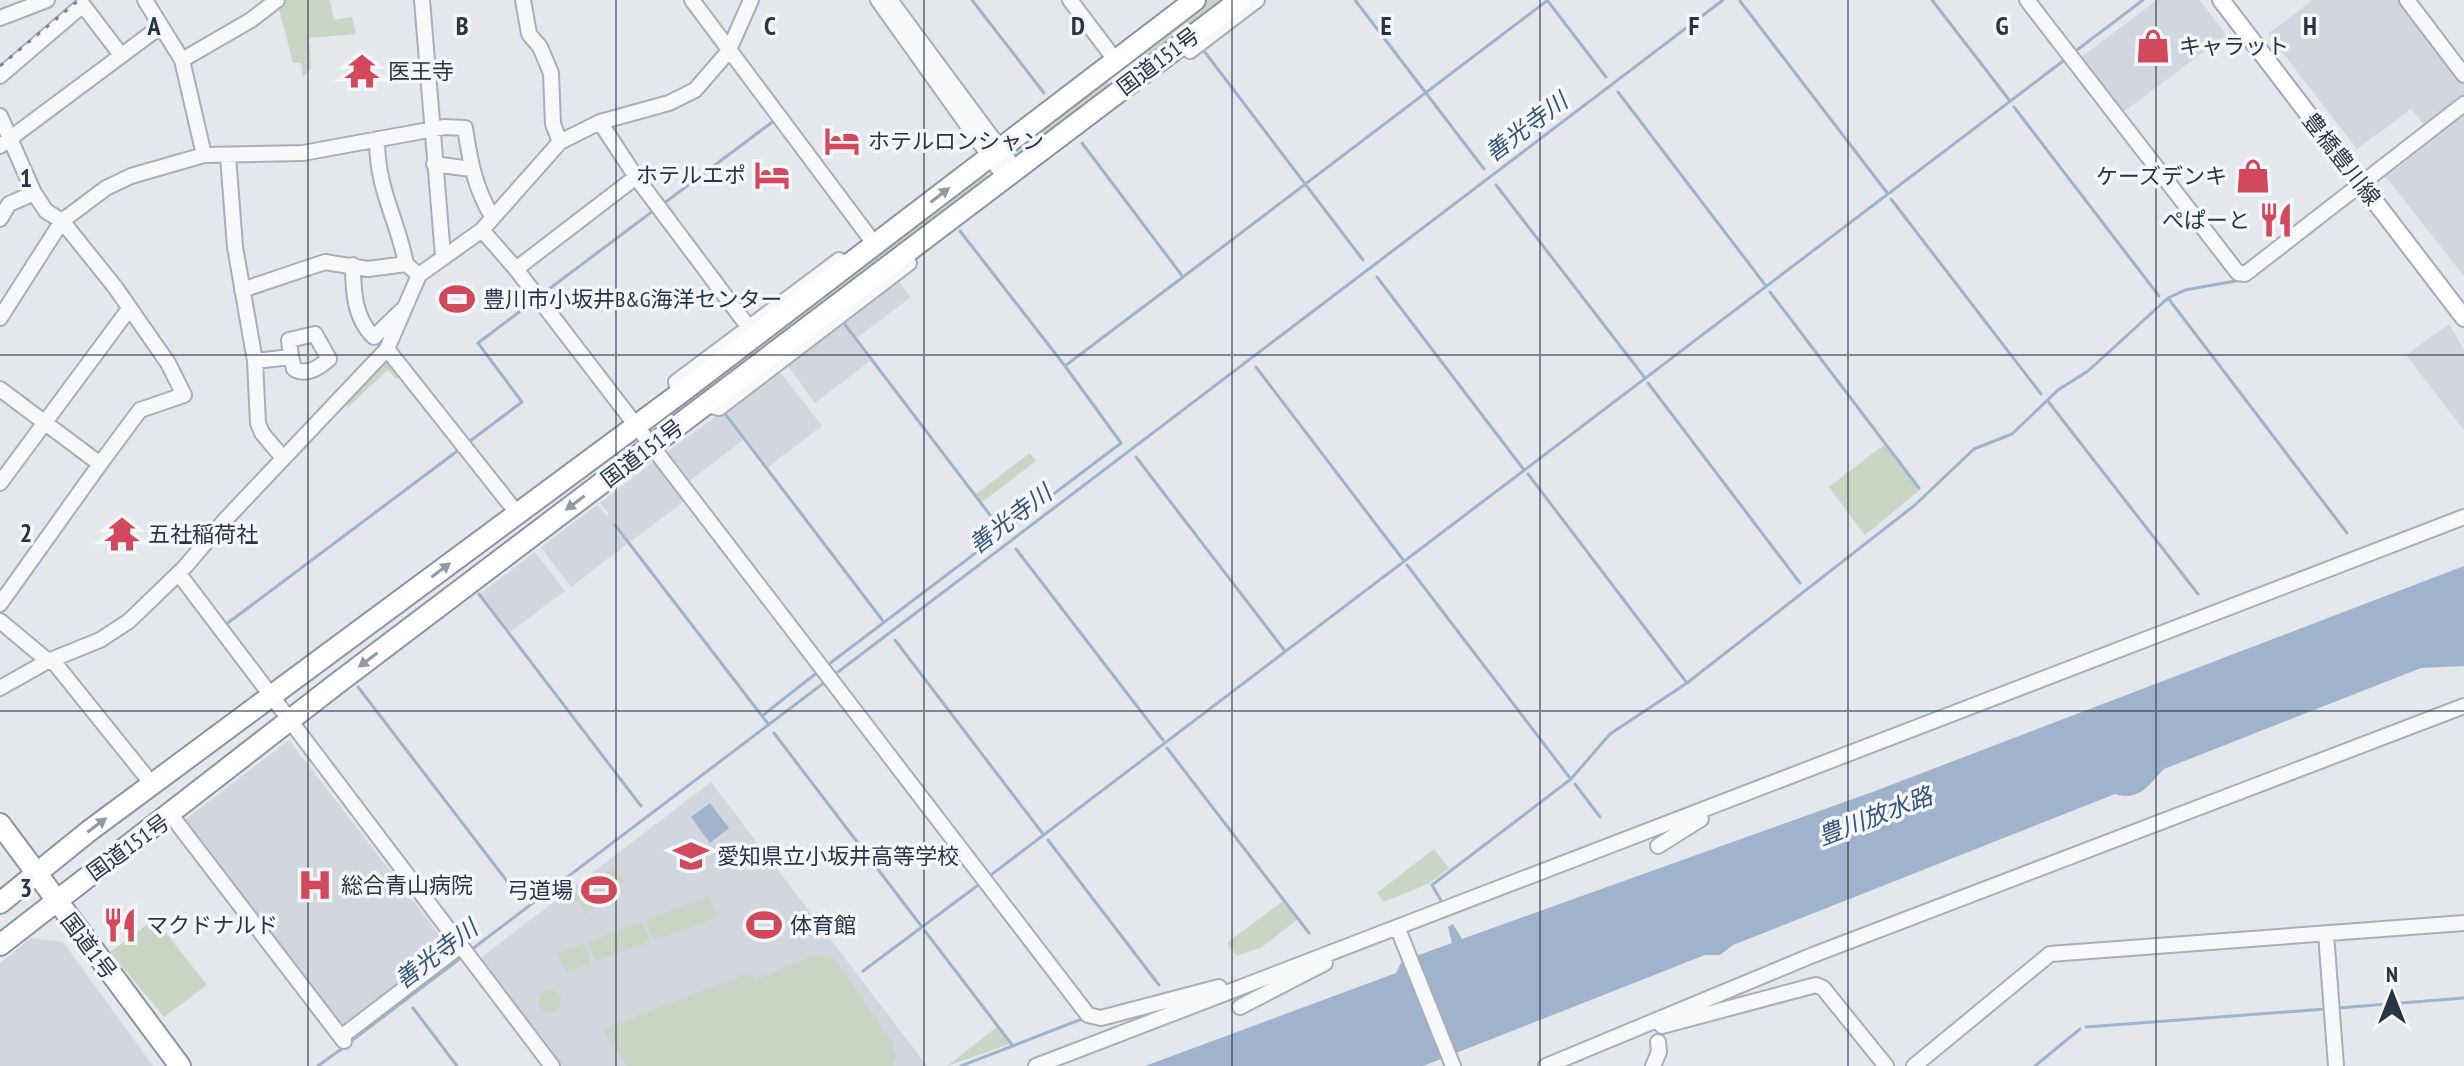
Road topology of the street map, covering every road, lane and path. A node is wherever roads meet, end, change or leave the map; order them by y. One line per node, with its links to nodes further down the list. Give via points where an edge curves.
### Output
1 (47, 0): 19 (street)
2 (164, 0): 18 (street)
3 (277, 0): 25 (street)
4 (422, 0): 33 (street)
5 (523, 0): 35 (street, via 529,34 551,73 553,124)
6 (692, 0): 23 (street)
7 (751, 0): 23 (street)
8 (878, 0): 37 (street)
9 (890, 0): 37 (street)
10 (1070, 0): 26 (street)
11 (1181, 0): 21 (street, via 1157,19)
12 (1195, 0): 21 (highway, 国道151号)
13 (1240, 0): 22 (highway, 国道151号)
14 (1257, 0): 22 (street, via 1190,51)
15 (2027, 0): 44 (street, via 2238,273 2245,274)
16 (2221, 0): 44 (main road, 豊橋豊川線)
17 (2407, 0): 27 (street)
18 (148, 4): 20 (street)
19 (0, 18)
20 (161, 26): 24 (street); 25 (street)
21 (1159, 27): 26 (highway, 国道151号)
22 (1181, 44): 30 (highway, 国道151号)
23 (728, 52): 32 (street, via 683,97); 51 (street)
24 (121, 55): 28 (street, via 83,5); 36 (street)
25 (182, 60): 38 (street)
26 (1116, 61): 37 (highway, 国道151号)
27 (2464, 75)
28 (0, 76)
29 (2464, 104): 44 (street)
30 (1089, 113): 42 (highway, 国道151号); 68 (street, via 1090,126 719,408)
31 (0, 116): 36 (street)
32 (600, 122): 35 (street); 43 (street)
33 (431, 132): 34 (street); 40 (street); 41 (street, via 465,128)
34 (377, 139): 39 (street, via 303,153); 53 (street, via 380,186)
35 (560, 142): 46 (street)
36 (5, 144): 45 (street)
37 (995, 153): 42 (street); 49 (highway, 国道151号, one-way to 37)
38 (204, 155): 39 (street); 48 (street, via 131,176)
39 (228, 156): 57 (street)
40 (434, 164): 41 (street); 52 (street)
41 (471, 169): 46 (street)
42 (1010, 174): 68 (highway, 国道151号)
43 (636, 177): 55 (street); 62 (street)
44 (2361, 182): 61 (main road, 豊橋豊川線)
45 (34, 193): 47 (street, via 9,204); 48 (street, via 46,211)
46 (493, 218): 50 (street)
47 (0, 219)
48 (62, 221): 59 (street); 60 (street)
49 (899, 227): 51 (street, via 890,222); 67 (highway, 国道151号)
50 (482, 230): 52 (street); 55 (street)
51 (870, 238): 62 (street)
52 (443, 256): 56 (street)
53 (406, 264): 54 (street, via 368,269); 56 (street)
54 (353, 265): 57 (street, via 313,265); 58 (street, via 353,298 374,337)
55 (516, 269): 70 (street)
56 (419, 275): 58 (street)
57 (242, 290): 65 (street)
58 (406, 308): 63 (street)
59 (129, 309): 69 (street); 73 (street, via 184,395 140,410)
60 (1, 314)
61 (2464, 318)
62 (747, 325): 67 (street, via 676,382)
63 (387, 349): 72 (street); 75 (street)
64 (291, 357): 65 (street)
65 (255, 361): 72 (street, via 258,423)
66 (0, 389): 69 (street)
67 (679, 394): 70 (highway, 国道151号)
68 (706, 405): 71 (highway, 国道151号)
69 (45, 422): 73 (street); 74 (street)
70 (636, 425): 71 (street); 75 (highway, 国道151号)
71 (652, 446): 84 (highway, 国道151号, one-way to 84); 100 (street, via 1088,1015 1101,1018)
72 (283, 458): 77 (street)
73 (100, 464): 78 (street)
74 (0, 483)
75 (517, 513): 82 (highway, 国道151号, one-way to 75)
76 (2464, 517): 86 (street)
77 (179, 574): 80 (street, via 129,621); 82 (street)
78 (0, 604)
79 (0, 621): 80 (street)
80 (50, 661): 81 (street); 85 (street)
81 (0, 688)
82 (270, 696): 84 (street); 85 (highway, 国道151号)
83 (2464, 706): 102 (street, via 1813,955)
84 (290, 723): 87 (highway, 国道151号); 98 (street)
85 (152, 784): 91 (highway, 国道151号, one-way to 85)
86 (1721, 804): 90 (street, via 1717,812); 95 (street)
87 (171, 815): 93 (highway, 国道151号); 98 (street, via 342,1039)
88 (0, 824): 91 (highway, 国道1号)
89 (0, 843): 91 (highway, 国道1号)
90 (1658, 846)
91 (32, 878): 92 (highway, 国道151号); 93 (highway, 国道1号)
92 (0, 903)
93 (50, 904): 97 (highway, 国道151号); 104 (highway, 国道1号); 105 (highway, 国道1号)
94 (2464, 923): 96 (street)
95 (1399, 932): 99 (street); 108 (street)
96 (2326, 934): 112 (street, via 2050,954); 113 (street)
97 (0, 945)
98 (464, 953): 106 (street)
99 (1328, 956): 100 (street); 101 (street, via 1322,966)
100 (1266, 977): 107 (street)
101 (1240, 1007)
102 (1641, 1029): 109 (street); 111 (street, via 1810,984 1823,988)
103 (1658, 1042): 110 (street)
104 (166, 1066)
105 (180, 1066)
106 (552, 1066)
107 (1036, 1066)
108 (1453, 1066)
109 (1546, 1066)
110 (1653, 1066)
111 (1886, 1066)
112 (1914, 1066)
113 (2336, 1066)

